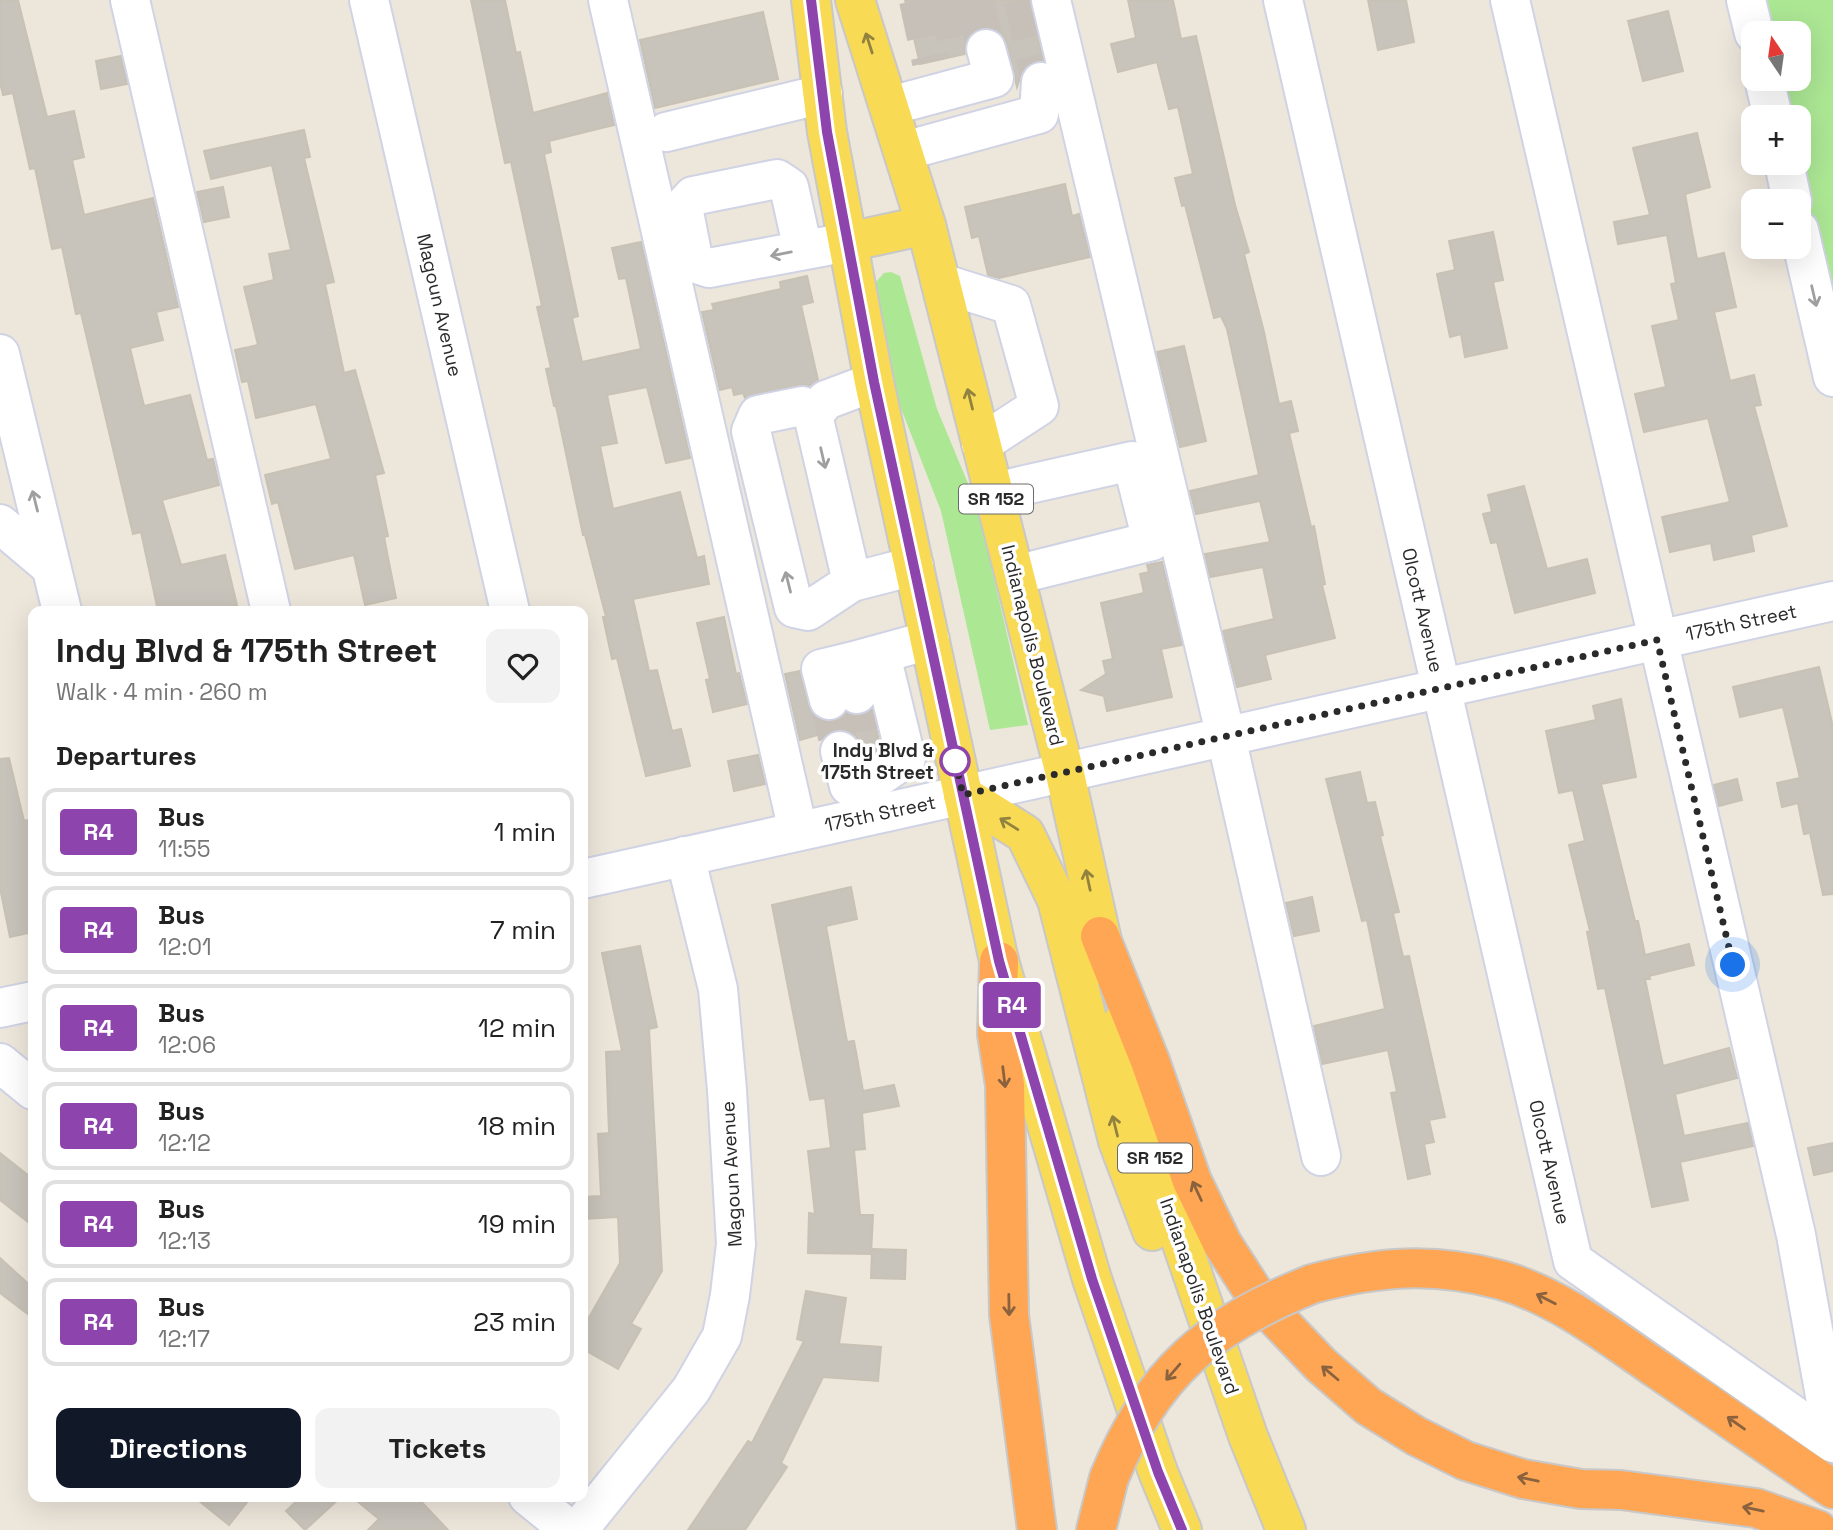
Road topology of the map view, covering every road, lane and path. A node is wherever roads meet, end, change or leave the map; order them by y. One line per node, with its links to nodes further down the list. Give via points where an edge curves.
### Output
1 (130, 0): 36 (street)
2 (369, 0): 37 (street, Magoun Avenue)
3 (608, 0): 21 (street)
4 (811, 0): 13 (main road)
5 (855, 0): 12 (main road, Indianapolis Boulevard / SR 152, one-way to 5)
6 (1051, 0): 42 (street)
7 (1283, 0): 40 (street, Olcott Avenue)
8 (1510, 0): 39 (street)
9 (1746, 0): 10 (street)
10 (1751, 21)
11 (1041, 82): 15 (street, via 1039,114)
12 (886, 93): 13 (main road); 15 (street, via 956,69); 16 (main road, Indianapolis Boulevard / SR 152)
13 (823, 94): 14 (street); 18 (main road)
14 (666, 132)
15 (948, 138): 16 (street)
16 (904, 151): 17 (main road, Indianapolis Boulevard / SR 152)
17 (926, 225): 18 (main road); 22 (main road, Indianapolis Boulevard / SR 152)
18 (848, 242): 19 (street); 25 (main road)
19 (803, 250): 21 (street, one-way to 21, via 709,268); 21 (street, via 789,187 777,179 693,196 683,207)
20 (1806, 259): 24 (street, one-way to 24)
21 (682, 266): 47 (street)
22 (941, 284): 27 (main road, Indianapolis Boulevard / SR 152, one-way to 22); 27 (street, via 1012,305 1039,406)
23 (0, 354): 31 (street, one-way to 23)
24 (1833, 377)
25 (874, 382): 26 (street, via 826,400); 30 (main road)
26 (813, 415): 33 (street, one-way to 33); 33 (street, one-way to 26, via 808,611 794,608 751,431 758,415 802,406)
27 (981, 444): 28 (main road, Indianapolis Boulevard / SR 152)
28 (994, 492): 32 (main road, Indianapolis Boulevard / SR 152); 32 (street, via 1132,461 1152,541)
29 (0, 524): 31 (street)
30 (914, 566): 33 (street); 38 (main road)
31 (51, 567): 35 (street)
32 (1015, 575): 44 (main road, Indianapolis Boulevard / SR 152)
33 (852, 582)
34 (1833, 601): 39 (street, 175th Street)
35 (61, 606)
36 (270, 606)
37 (509, 606)
38 (930, 640): 41 (main road); 43 (street, via 854,678)
39 (1657, 640): 40 (street, 175th Street); 58 (street, via 1796,1235)
40 (1441, 688): 42 (street, 175th Street); 58 (street, Olcott Avenue, via 1573,1261)
41 (948, 727): 43 (street); 46 (main road)
42 (1226, 737): 44 (street, 175th Street); 56 (street)
43 (902, 740): 45 (street, via 906,758)
44 (1066, 774): 46 (street, 175th Street); 50 (main road, Indianapolis Boulevard / SR 152, one-way to 44)
45 (867, 777): 46 (street, 175th Street); 47 (street, 175th Street)
46 (963, 795): 51 (main road); 57 (main road, one-way to 46, via 1164,1262 1118,1141 1057,900 1025,834)
47 (798, 831): 48 (street, 175th Street)
48 (685, 856): 49 (street, 175th Street); 62 (street, Magoun Avenue, via 718,989 736,1244 730,1295 722,1336 691,1390)
49 (588, 878)
50 (1100, 936): 57 (main road, Indianapolis Boulevard / SR 152, via 1164,1191); 67 (highway, one-way to 50, via 1756,1508 1523,1479 1466,1461 1368,1406 1258,1299 1222,1243 1192,1181)
51 (999, 961): 63 (highway, one-way to 63, via 997,1034 1005,1085 1009,1315); 65 (main road, via 1092,1279)
52 (28, 1002): 53 (street)
53 (0, 1008)
54 (0, 1063): 55 (street)
55 (28, 1086)
56 (1321, 1156)
57 (1248, 1436): 66 (main road, Indianapolis Boulevard / SR 152)
58 (1833, 1441)
59 (1833, 1489): 64 (highway, one-way to 64, bridge, via 1608,1335 1543,1296 1501,1280 1397,1267 1358,1271 1312,1284 1208,1338 1154,1393 1126,1438 1109,1478)
60 (535, 1502): 61 (street)
61 (570, 1530)
62 (578, 1530)
63 (1037, 1530)
64 (1096, 1530)
65 (1182, 1530)
66 (1286, 1530)
67 (1818, 1530)

